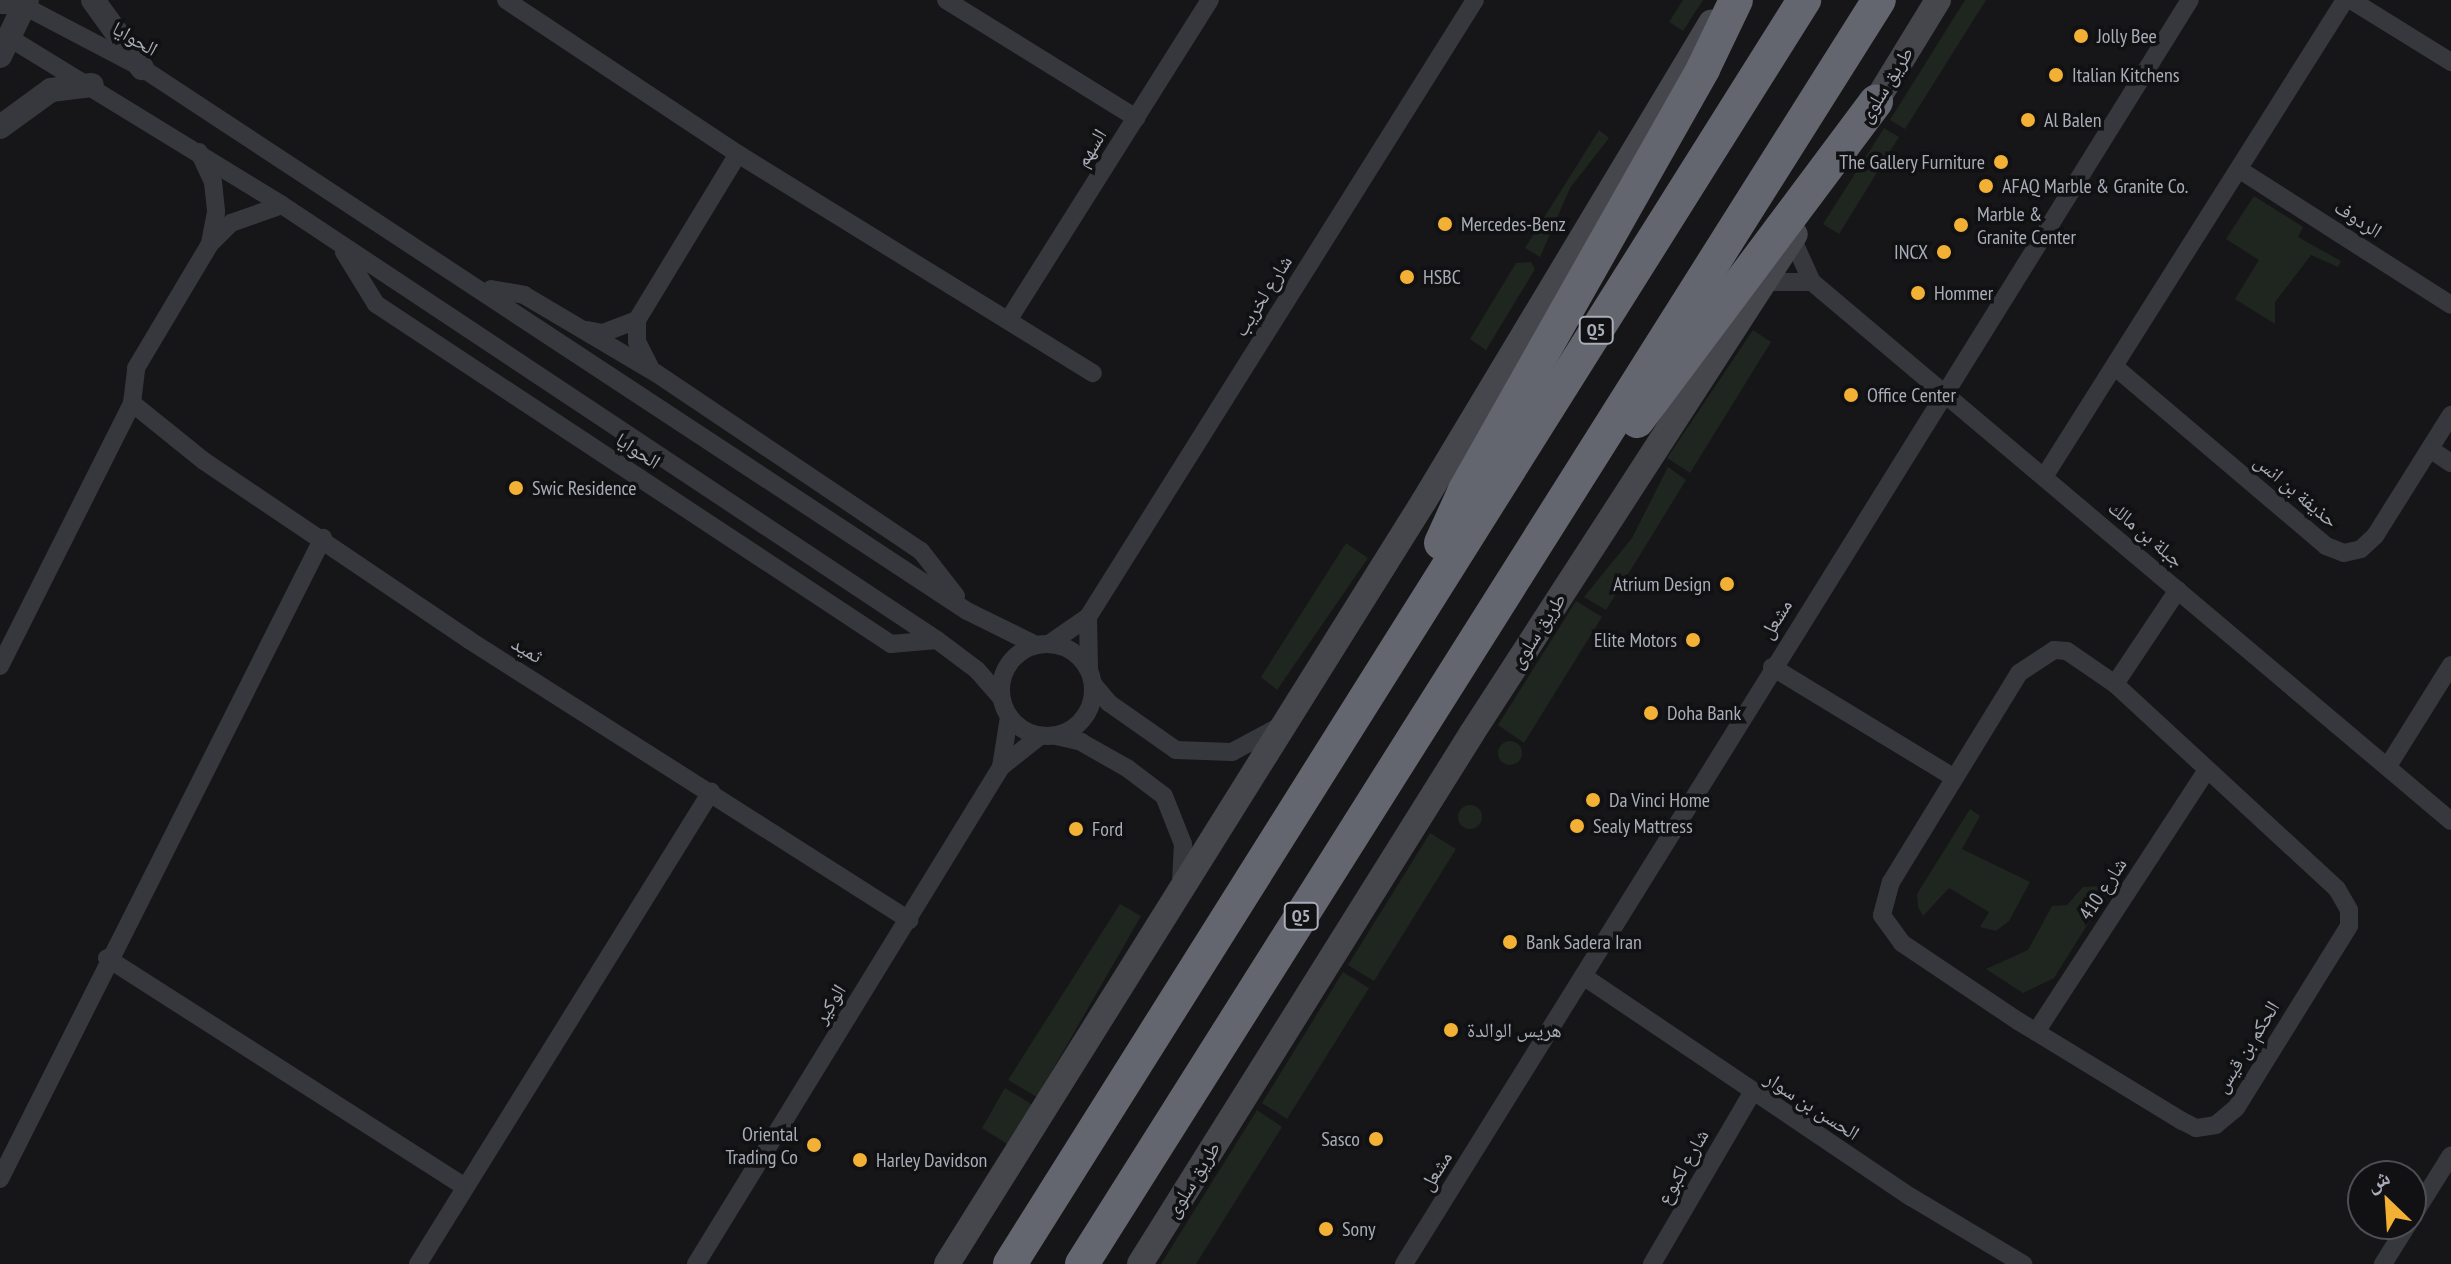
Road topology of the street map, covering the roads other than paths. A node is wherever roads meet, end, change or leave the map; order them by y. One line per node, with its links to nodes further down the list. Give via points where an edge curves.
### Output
1 (93, 0): 17 (street)
2 (506, 0): 23 (street)
3 (946, 0): 20 (street)
4 (1210, 0): 20 (street, السهم)
5 (1475, 0): 49 (street, شارع لخريب)
6 (1727, 0): 60 (main road)
7 (1736, 0): 52 (highway, via 1703,69 1465,490)
8 (1804, 0): 52 (highway, Q5)
9 (1879, 0): 46 (highway, Q5)
10 (1938, 0): 19 (main road, طريق سلوى)
11 (2190, 0): 39 (street, مشعل)
12 (2345, 0): 24 (street)
13 (2351, 0): 16 (street)
14 (17, 4): 15 (street); 17 (street, الحوايا)
15 (3, 38): 18 (street, الحوايا)
16 (2451, 62)
17 (142, 68): 31 (street, الحوايا)
18 (92, 85): 21 (street, via 51,90); 22 (street, الحوايا)
19 (1876, 102): 26 (main road, طريق سلوى); 46 (highway, via 1601,470)
20 (1136, 118): 33 (street, السهم)
21 (0, 127)
22 (199, 152): 25 (street, الحوايا); 27 (street, via 213,182 216,212)
23 (738, 154): 33 (street); 34 (street)
24 (2240, 170): 32 (street, الردوف); 36 (street)
25 (282, 205): 27 (street, via 231,223); 28 (street, الحوايا)
26 (1792, 238): 29 (main road, طريق سلوى); 30 (street, جبلة بن مالك)
27 (210, 244): 40 (street, via 136,368 130,385)
28 (342, 250): 50 (street, الحوايا); 50 (street, الحوايا, via 376,304 839,610 891,644)
29 (1764, 282): 30 (street); 84 (main road, طريق سلوى, via 1472,733)
30 (1812, 282): 39 (street, جبلة بن مالك)
31 (482, 288): 35 (street, الحوايا, via 524,295); 48 (street, الحوايا)
32 (2451, 305)
33 (1009, 319): 38 (street)
34 (637, 320): 35 (street, via 603,333); 37 (street, via 637,342)
35 (585, 329): 37 (street, الحوايا)
36 (2115, 367): 42 (street, حذيفة بن انس, via 2334,551 2351,553 2367,546); 44 (street)
37 (656, 373): 48 (street, الحوايا, via 921,551)
38 (1093, 373)
39 (1944, 393): 44 (street, جبلة بن مالك); 55 (street, مشعل)
40 (132, 403): 45 (street, ثميد, via 204,461); 54 (street)
41 (2451, 415): 42 (street, حذيفة بن انس)
42 (2430, 449): 43 (street)
43 (2451, 463)
44 (2044, 477): 47 (street, جبلة بن مالك)
45 (323, 538): 66 (street, ثميد, via 469,640); 70 (street)
46 (1520, 568): 83 (highway, Q5)
47 (2178, 590): 57 (street); 62 (street, جبلة بن مالك)
48 (967, 611): 51 (street, الحوايا)
49 (1088, 617): 51 (street, شارع لخريب); 56 (street)
50 (937, 640): 58 (street, الحوايا, via 977,670)
51 (1042, 644): 56 (street, via 1072,651); 58 (street, via 1008,665)
52 (1388, 660): 82 (highway, Q5)
53 (2451, 665): 62 (street)
54 (0, 666)
55 (1772, 667): 65 (street); 71 (street, مشعل)
56 (1091, 677): 60 (street, via 1109,703 1176,750 1232,752); 61 (street, via 1085,717)
57 (2115, 684): 64 (street, الحكم بن قيس); 65 (street, الحكم بن قيس, via 2067,651 2042,654 2019,673)
58 (1001, 698): 59 (street)
59 (1009, 717): 61 (street); 63 (street, الوكير)
60 (1285, 723): 68 (main road)
61 (1048, 736): 63 (street, الوكير); 68 (street, via 1081,742 1164,796 1174,809 1183,844)
62 (2388, 766): 67 (street, جبلة بن مالك)
63 (1001, 767): 69 (street, الوكير)
64 (2207, 770): 72 (street, شارع 410); 72 (street, الحكم بن قيس, via 2337,889 2352,919 2236,1108 2216,1125 2196,1128)
65 (1953, 777): 72 (street, الحكم بن قيس, via 1885,893 1882,915 1902,943)
66 (711, 792): 69 (street, ثميد); 76 (street)
67 (2451, 821)
68 (1180, 895): 81 (main road)
69 (909, 920): 80 (street, الوكير)
70 (107, 958): 75 (street); 76 (street)
71 (1583, 976): 73 (street, الحسن بن سوار); 85 (street, مشعل)
72 (2036, 1032)
73 (1752, 1093): 86 (street, شارع لكبوع); 87 (street, الحسن بن سوار)
74 (2451, 1155): 77 (street)
75 (0, 1179)
76 (463, 1186): 79 (street)
77 (2427, 1194)
78 (2398, 1240): 88 (street)
79 (418, 1264)
80 (696, 1264)
81 (947, 1264)
82 (1010, 1264)
83 (1082, 1264)
84 (1140, 1264)
85 (1404, 1264)
86 (1652, 1264)
87 (2023, 1264)
88 (2383, 1264)

